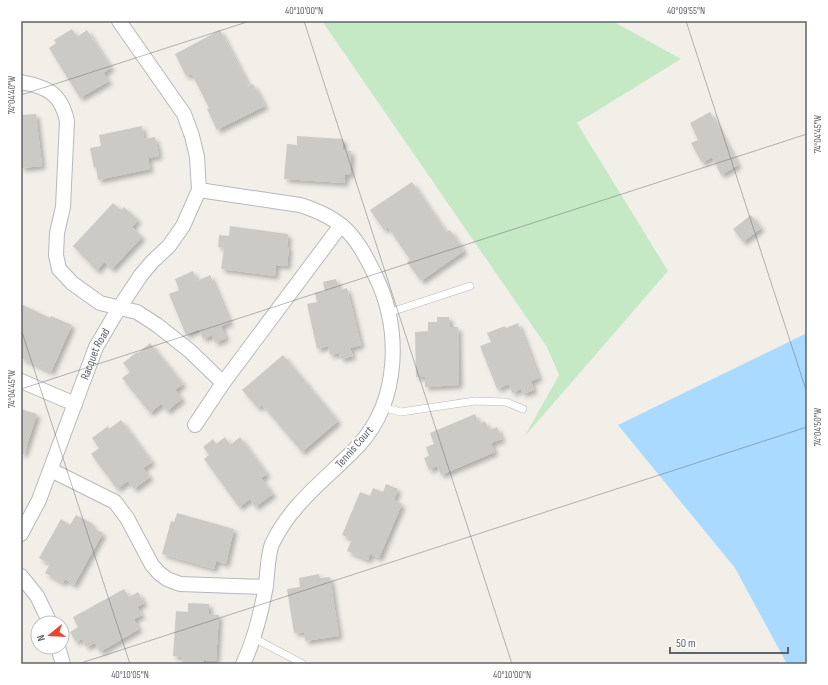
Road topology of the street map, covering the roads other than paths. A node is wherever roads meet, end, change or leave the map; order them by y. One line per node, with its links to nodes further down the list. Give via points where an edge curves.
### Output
1 (119, 21): 3 (street, Racquet Road, via 184,114 197,157)
2 (21, 82): 6 (street, via 39,85 50,91 65,111 67,121 63,207 57,234 56,255 59,269 90,297 100,303)
3 (199, 190): 4 (street, Tennis Court, via 300,205 317,210); 6 (street, Racquet Road, via 183,226 141,275)
4 (341, 224): 7 (street, Tennis Court, via 363,250 380,286); 9 (street)
5 (470, 286): 7 (lane)
6 (119, 308): 9 (street, via 137,312 157,325 190,351); 10 (street, Racquet Road, via 96,347)
7 (388, 313): 11 (street, Tennis Court, via 393,349 392,371 388,393)
8 (21, 381): 10 (street)
9 (223, 383): 13 (street)
10 (75, 404): 14 (street, Racquet Road)
11 (382, 407): 12 (lane, via 402,412 476,401 506,402); 17 (street, Tennis Court, via 372,428 360,444 297,506 285,522 271,546)
12 (523, 409)
13 (195, 424)
14 (51, 470): 15 (street, Racquet Road); 17 (street, via 115,502 127,518 152,565 167,579 180,584)
15 (21, 534)
16 (21, 576): 18 (street, via 37,596)
17 (265, 587): 19 (street, Tennis Court)
18 (46, 615)
19 (254, 638): 20 (street, Tennis Court); 21 (lane)
20 (243, 664)
21 (303, 664)

